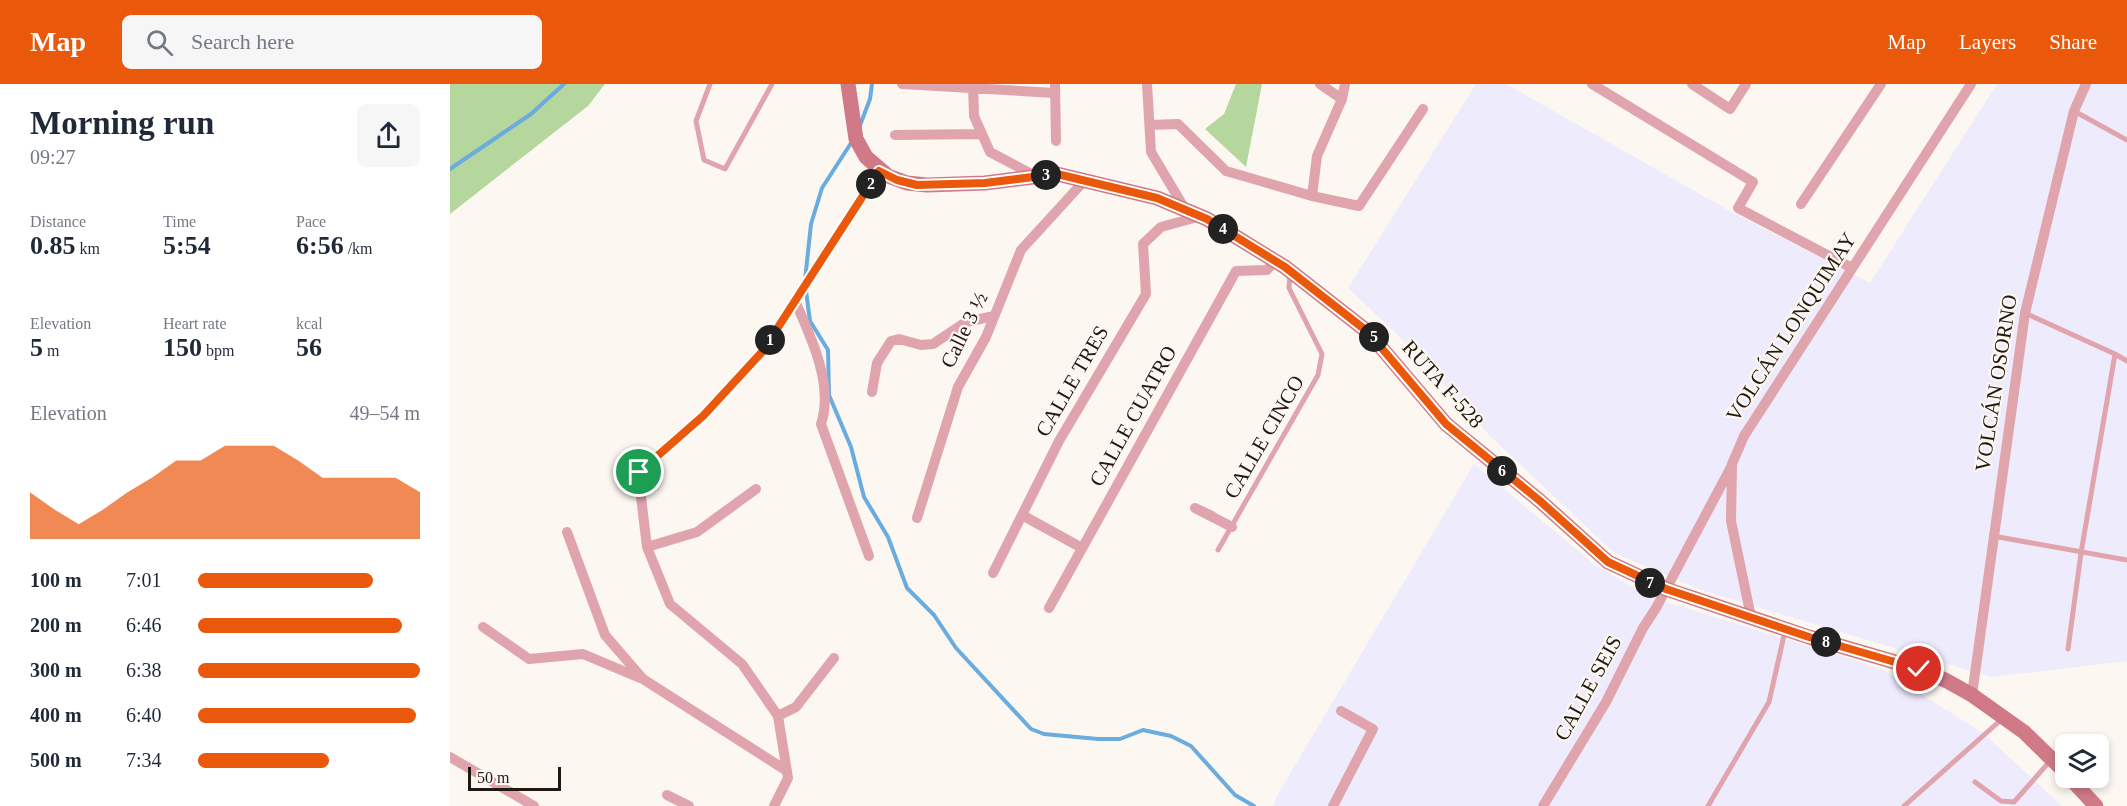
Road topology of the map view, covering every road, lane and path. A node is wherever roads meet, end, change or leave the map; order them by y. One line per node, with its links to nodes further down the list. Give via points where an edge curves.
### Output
1 (710, 84): 2 (lane, via 696,121 704,160 725,169)
2 (772, 84)
3 (849, 84): 24 (main road, RUTA F-528, via 856,140)
4 (902, 84): 14 (street)
5 (1147, 84): 19 (street)
6 (1320, 84): 16 (street)
7 (1345, 84): 16 (street)
8 (1592, 84): 31 (street, via 1753,182 1738,208)
9 (1692, 84): 10 (street, via 1730,110)
10 (1746, 84)
11 (1881, 84): 28 (street)
12 (1971, 84): 31 (street, VOLCÁN LONQUIMAY)
13 (2086, 84): 18 (street, VOLCÁN OSORNO)
14 (973, 87): 15 (street); 20 (street, via 974,116)
15 (1055, 88): 23 (street)
16 (1342, 99): 27 (street, via 1317,156)
17 (1423, 109): 27 (street, via 1359,206)
18 (2074, 111): 22 (lane); 34 (street, VOLCÁN OSORNO)
19 (1150, 125): 27 (street, via 1178,124 1226,171); 29 (street, via 1151,152)
20 (982, 134): 21 (street); 25 (street, via 990,152)
21 (895, 135)
22 (2127, 140)
23 (1056, 141)
24 (879, 171): 25 (main road, RUTA F-528, via 917,185 985,183); 33 (street)
25 (1036, 176): 26 (main road, RUTA F-528, via 1057,174)
26 (1085, 180): 29 (main road, RUTA F-528, via 1157,198); 35 (street, Calle 3 ½, via 1021,250)
27 (1312, 196)
28 (1801, 204)
29 (1182, 215): 30 (main road, RUTA F-528, via 1201,216); 41 (street, CALLE TRES, via 1143,244 1146,294 1059,441)
30 (1271, 265): 32 (main road, RUTA F-528); 48 (street, CALLE CUATRO, via 1236,270)
31 (1852, 268): 39 (street, VOLCÁN LONQUIMAY, via 1744,436)
32 (1290, 271): 44 (lane, CALLE CINCO, via 1289,288 1322,354 1318,375); 54 (main road, RUTA F-528, via 1368,332 1446,424 1473,448 1608,562)
33 (795, 301): 47 (street, via 762,352 703,416 639,472); 51 (street, via 817,352 826,410 821,424)
34 (2025, 314): 36 (lane); 46 (street, VOLCÁN OSORNO)
35 (994, 316): 38 (street, via 966,322 939,342 927,345 902,339 891,341 877,363); 43 (street, Calle 3 ½, via 958,387)
36 (2115, 354): 37 (lane); 50 (lane)
37 (2127, 361)
38 (872, 392)
39 (1732, 464): 54 (street, CALLE SEIS); 56 (street, VOLCÁN LONQUIMAY, via 1731,521)
40 (756, 489): 47 (street, via 697,532)
41 (1022, 515): 48 (street); 53 (street, CALLE TRES)
42 (1212, 516): 44 (street, via 1195,508)
43 (917, 518)
44 (1232, 527): 49 (lane, CALLE CINCO)
45 (567, 532): 61 (street, via 605,635)
46 (1993, 536): 50 (lane); 62 (street, VOLCÁN OSORNO)
47 (647, 547): 64 (street, via 670,604 742,664)
48 (1082, 549): 55 (street, CALLE CUATRO)
49 (1218, 550)
50 (2081, 553): 52 (lane); 59 (lane)
51 (869, 556)
52 (2127, 560)
53 (993, 573)
54 (1666, 589): 56 (main road, RUTA F-528); 77 (street, CALLE SEIS, via 1606,702)
55 (1049, 608)
56 (1751, 617): 58 (main road, RUTA F-528)
57 (483, 627): 61 (street, via 528,659 583,654)
58 (1785, 629): 62 (main road, RUTA F-528, via 1919,669); 78 (lane, via 1769,702)
59 (2068, 649)
60 (834, 658): 64 (street, via 796,706)
61 (644, 680): 69 (street)
62 (1972, 695): 65 (main road, RUTA F-528)
63 (1341, 711): 76 (street, via 1373,729)
64 (778, 716): 69 (street)
65 (2003, 718): 67 (main road, RUTA F-528); 79 (lane)
66 (450, 757): 73 (street)
67 (2052, 759): 68 (main road, RUTA F-528); 70 (lane, via 2014,802 2001,801)
68 (2055, 762)
69 (787, 771): 75 (street, via 788,778)
70 (1975, 782)
71 (2079, 788): 80 (main road)
72 (667, 795): 74 (street)
73 (534, 806)
74 (689, 806)
75 (774, 806)
76 (1333, 806)
77 (1543, 806)
78 (1708, 806)
79 (1904, 806)
80 (2096, 806)

